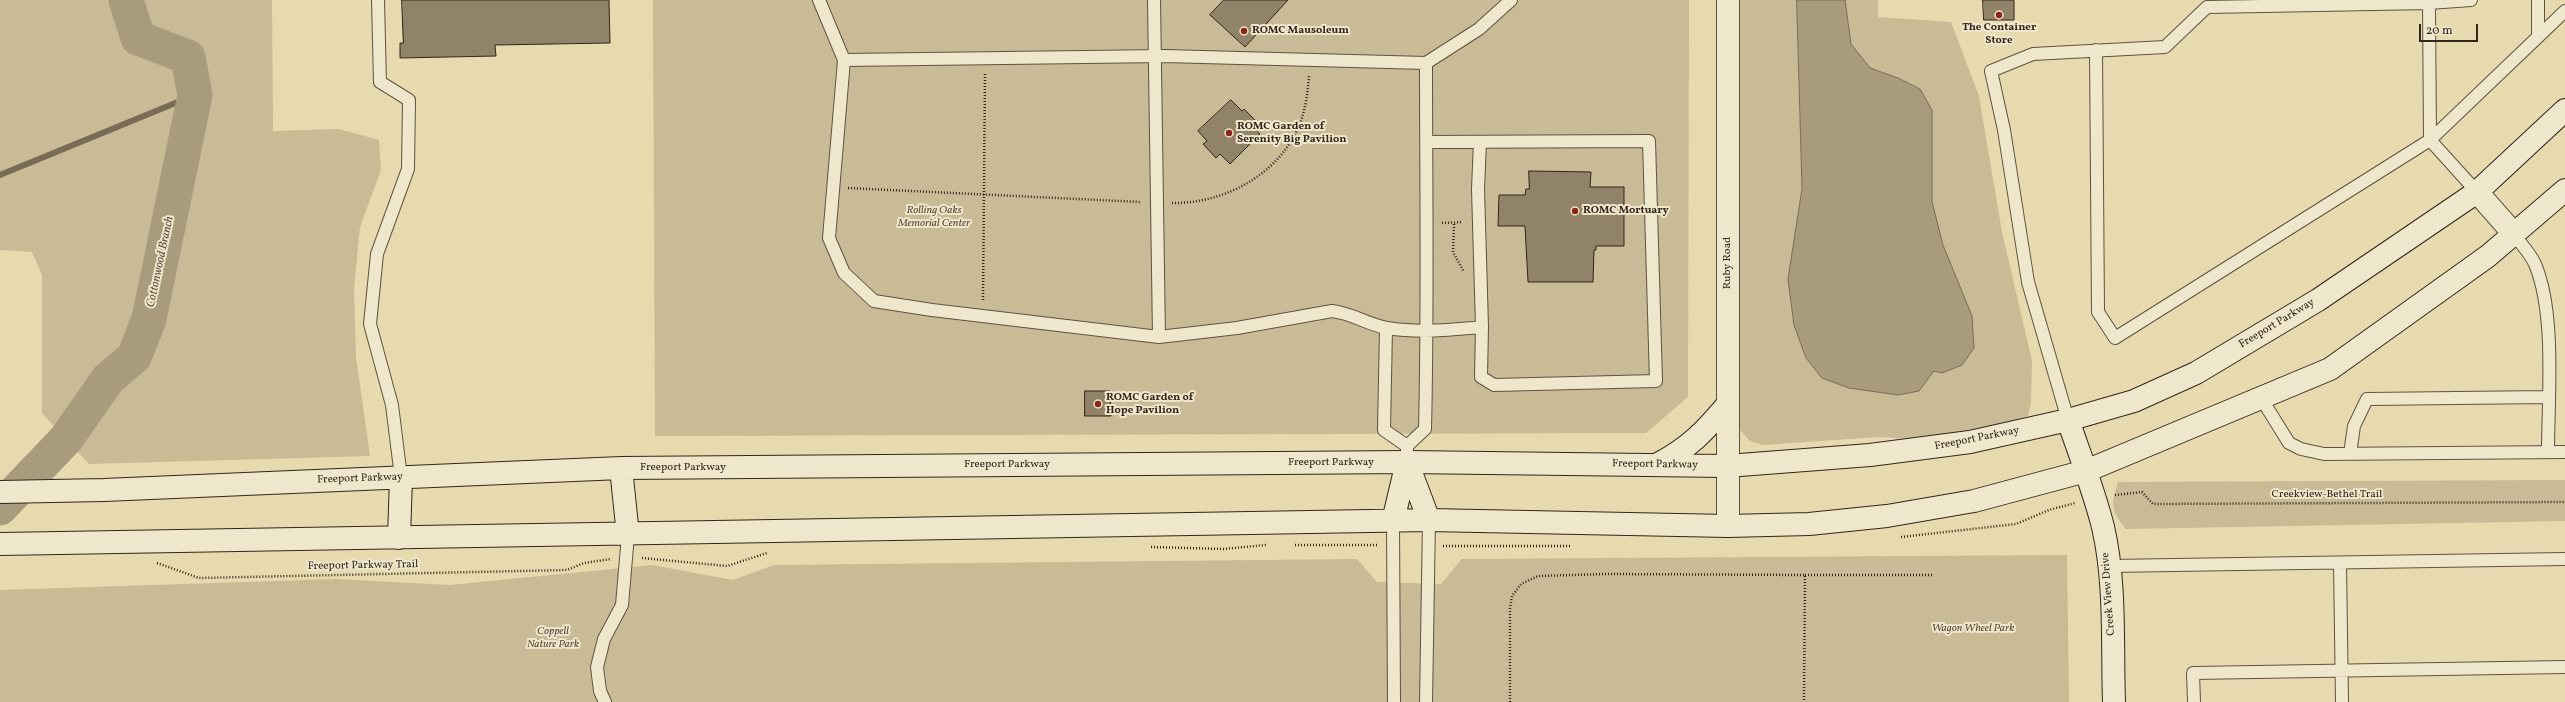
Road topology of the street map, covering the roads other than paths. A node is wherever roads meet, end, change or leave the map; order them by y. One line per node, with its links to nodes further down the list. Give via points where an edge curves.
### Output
1 (378, 0): 38 (lane, via 380,82 408,100 408,169 377,254 370,324 392,405)
2 (819, 0): 13 (lane)
3 (1154, 0): 12 (lane)
4 (1511, 0): 14 (lane, via 1479,29)
5 (1728, 0): 28 (main road, Ruby Road)
6 (2471, 0): 8 (lane)
7 (2538, 0): 10 (lane)
8 (2429, 3): 11 (lane, via 2207,7 2165,47); 16 (lane)
9 (2565, 11): 10 (lane)
10 (2538, 35): 16 (lane)
11 (2096, 50): 16 (lane, via 2098,312 2115,338); 29 (lane, via 2033,54 1991,71 2004,130 2028,282)
12 (1155, 56): 13 (lane); 14 (lane); 25 (lane)
13 (844, 60): 25 (lane, via 829,238 844,273 874,301)
14 (1426, 63): 17 (lane)
15 (2565, 110): 20 (main road, Freeport Parkway)
16 (2430, 140): 20 (lane)
17 (1426, 142): 18 (lane); 24 (lane)
18 (1480, 142): 22 (lane); 22 (lane, via 1649,141 1656,381 1494,385 1481,377)
19 (2565, 190): 21 (main road)
20 (2477, 192): 21 (main road); 29 (main road, Freeport Parkway, via 2318,300 2196,373 2134,400)
21 (2514, 234): 26 (lane, via 2534,263 2543,293 2547,326); 27 (main road, via 2488,256 2330,369)
22 (1482, 327): 24 (lane)
23 (1386, 328): 24 (lane); 25 (lane, via 1350,314 1332,311 1237,328); 32 (lane, via 1384,430)
24 (1426, 331): 32 (lane, via 1425,429)
25 (1159, 337)
26 (2548, 397): 30 (lane); 33 (lane, via 2367,399 2354,426)
27 (2261, 398): 33 (lane, via 2289,443 2301,449 2324,454); 37 (main road)
28 (1727, 405): 34 (main road, via 1703,434 1687,448); 35 (main road, Ruby Road)
29 (2068, 420): 35 (main road, Freeport Parkway, via 1970,442 1870,455); 37 (main road, Creek View Drive)
30 (2548, 452): 31 (lane); 33 (lane)
31 (2565, 452)
32 (1407, 454): 34 (main road, Freeport Parkway); 36 (main road, Freeport Parkway); 40 (main road); 41 (main road)
33 (2350, 454)
34 (1655, 465): 35 (main road, Freeport Parkway)
35 (1727, 466): 42 (main road, Ruby Road)
36 (621, 468): 38 (main road, Freeport Parkway); 43 (main road)
37 (2086, 471): 42 (main road, via 1974,501 1887,516 1809,524); 48 (main road, Creek View Drive, via 2103,528)
38 (401, 477): 39 (main road, Freeport Parkway); 44 (main road)
39 (0, 492)
40 (1429, 520): 41 (main road); 42 (main road); 53 (lane)
41 (1394, 521): 43 (main road); 52 (lane)
42 (1728, 526)
43 (628, 535): 44 (main road); 51 (lane, via 622,605 604,638 597,667 600,691)
44 (399, 538): 45 (main road)
45 (0, 544)
46 (2565, 559): 47 (lane)
47 (2340, 563): 48 (lane); 50 (lane)
48 (2110, 566): 54 (main road, Creek View Drive)
49 (2565, 667): 50 (lane)
50 (2342, 670): 55 (lane, via 2193,673); 56 (lane)
51 (605, 702)
52 (1394, 702)
53 (1426, 702)
54 (2114, 702)
55 (2194, 702)
56 (2342, 702)

